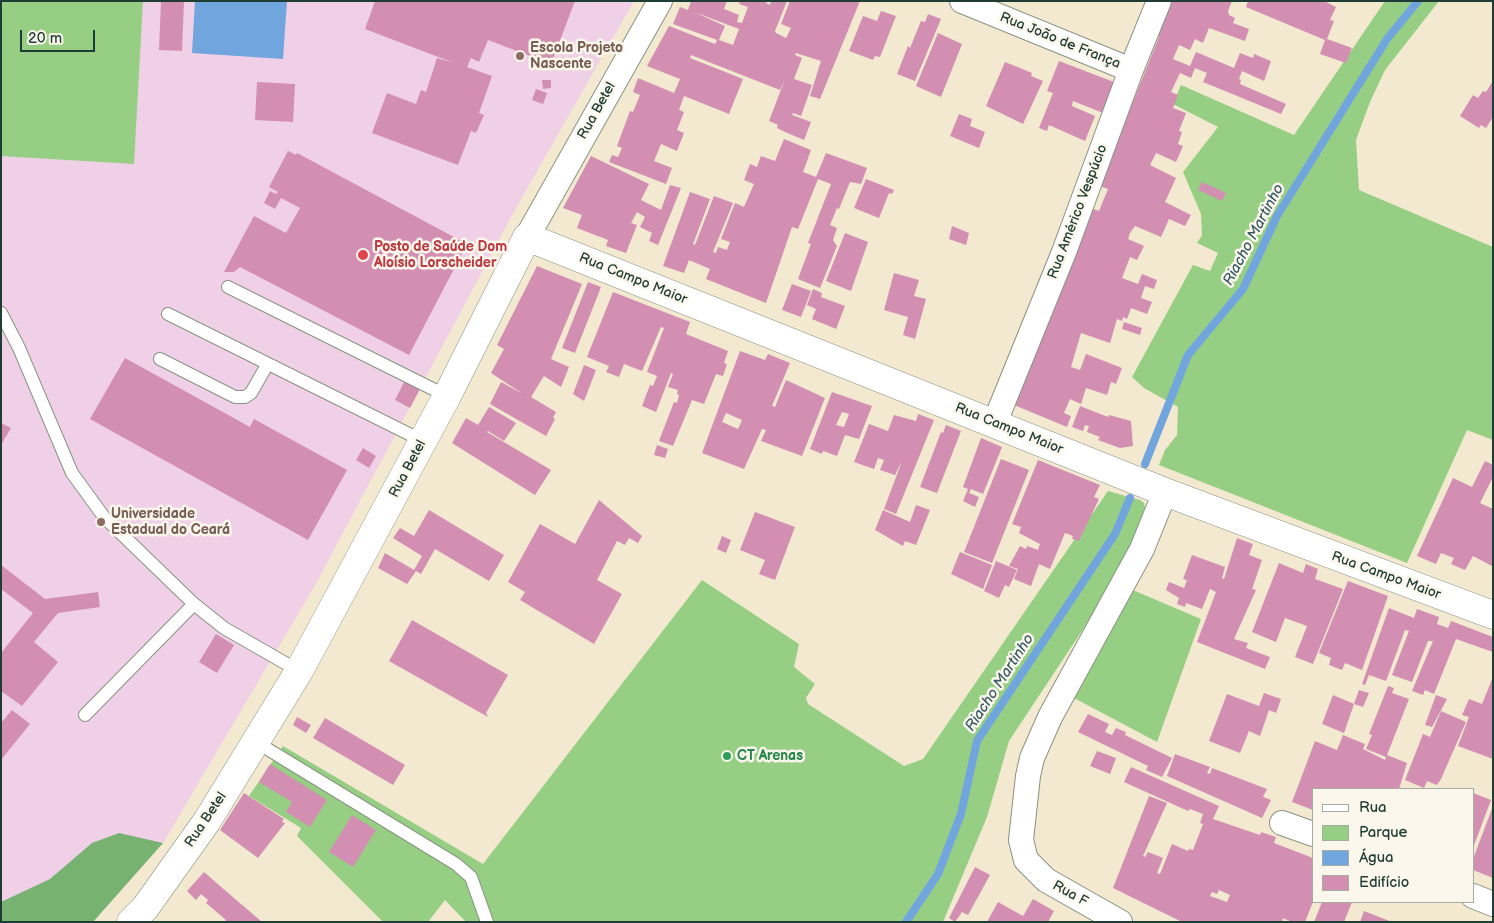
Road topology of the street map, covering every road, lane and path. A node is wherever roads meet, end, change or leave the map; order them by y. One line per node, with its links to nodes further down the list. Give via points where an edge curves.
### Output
1 (660, 1): 5 (street, Rua Betel)
2 (962, 1): 4 (street, Rua João de França)
3 (1159, 1): 4 (street, Rua Américo Vespúcio)
4 (1131, 70): 12 (street, Rua Américo Vespúcio, via 1064,252)
5 (527, 237): 11 (street, Rua Betel); 12 (street, Rua Campo Maior)
6 (228, 287): 11 (lane)
7 (1, 313): 15 (lane, via 72,474 104,517)
8 (168, 314): 10 (lane)
9 (160, 359): 10 (lane, via 235,397 251,393)
10 (267, 365): 13 (lane)
11 (447, 396): 13 (street, Rua Betel)
12 (995, 422): 14 (street, Rua Campo Maior)
13 (424, 441): 17 (street, Rua Betel)
14 (1165, 492): 16 (street, Rua Campo Maior); 26 (street, Rua F, via 1142,549 1050,718 1032,758 1028,776 1022,840 1026,860 1046,880)
15 (194, 604): 17 (lane, via 224,628); 18 (lane)
16 (1493, 615)
17 (299, 671): 19 (street, Rua Betel)
18 (85, 715)
19 (256, 742): 24 (street, Rua Betel, via 207,821 145,908); 25 (lane, via 456,864 470,877)
20 (1282, 823): 21 (street)
21 (1312, 834)
22 (1474, 896): 23 (street)
23 (1493, 904)
24 (131, 922)
25 (487, 922)
26 (1120, 922)

